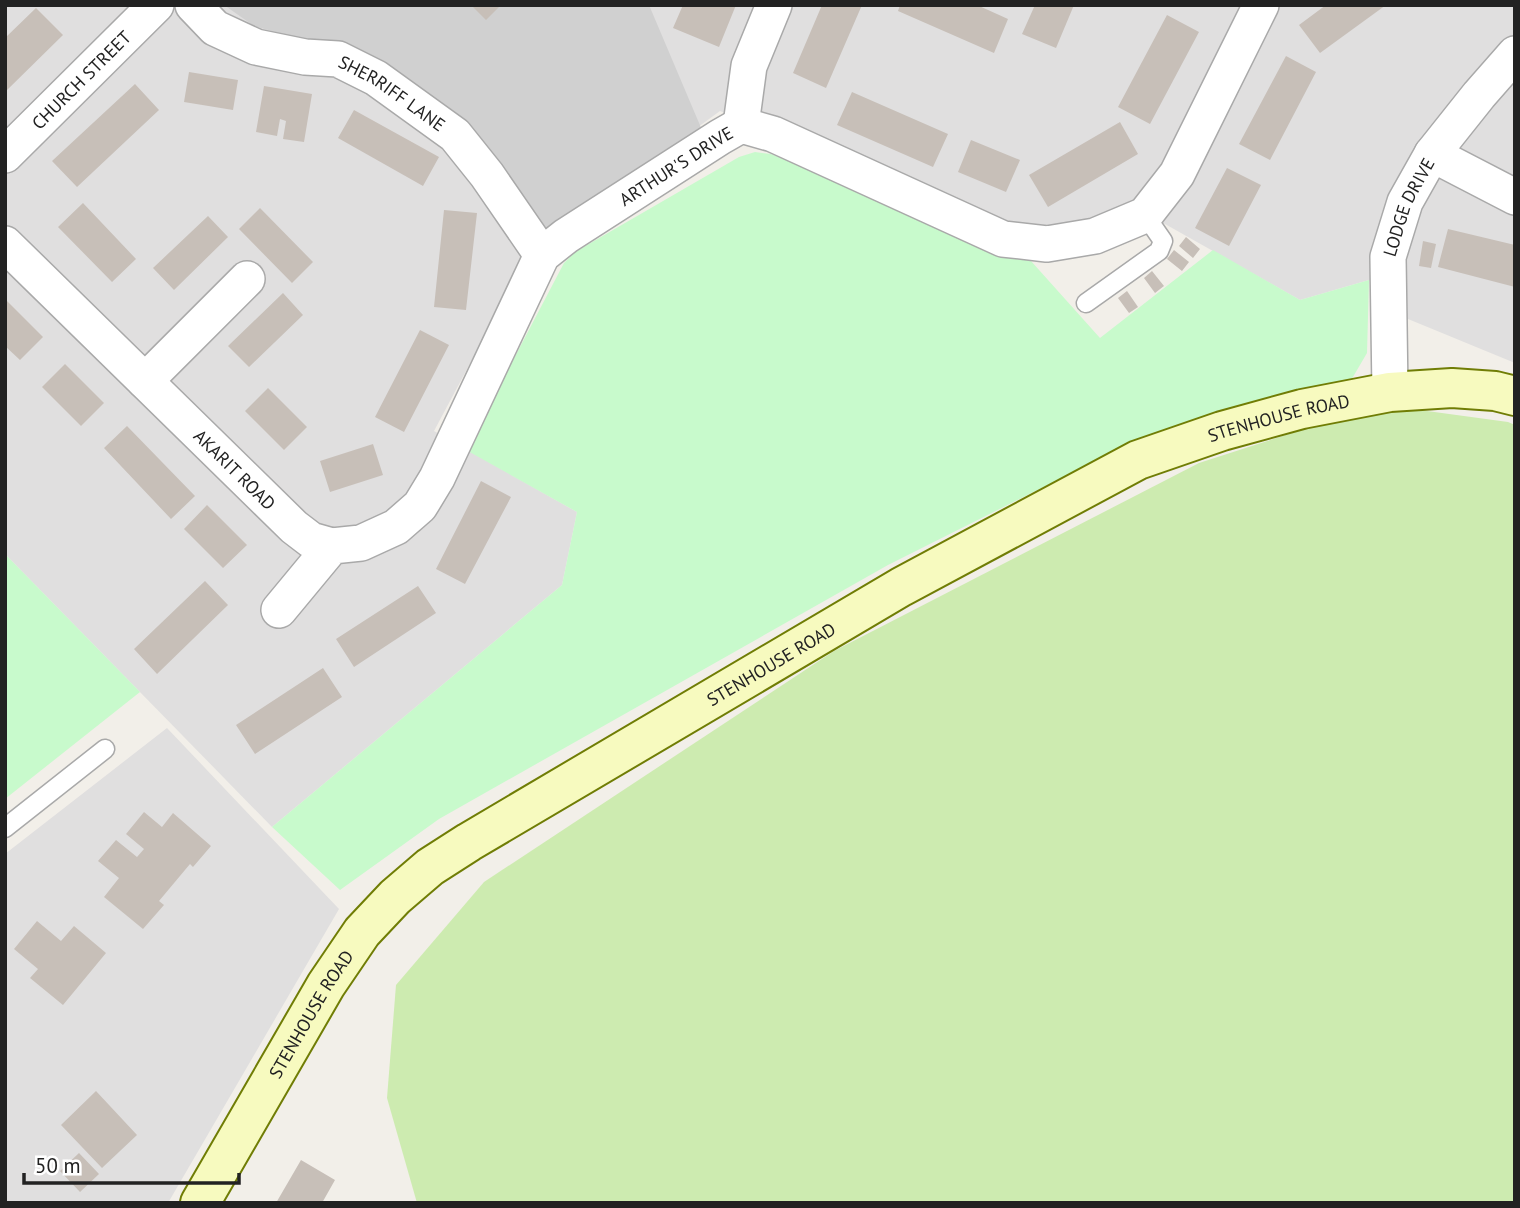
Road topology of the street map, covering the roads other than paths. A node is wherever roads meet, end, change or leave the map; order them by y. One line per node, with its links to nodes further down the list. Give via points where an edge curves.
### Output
1 (156, 5): 8 (street, CHURCH STREET)
2 (192, 5): 12 (street, SHERRIFF LANE, via 215,28 256,47 338,59 376,78 455,135)
3 (774, 5): 6 (street, via 749,66)
4 (1261, 5): 10 (street, ARTHUR'S DRIVE, via 1177,174)
5 (1515, 54): 7 (street, LODGE DRIVE)
6 (741, 125): 10 (street, ARTHUR'S DRIVE, via 773,134 1003,239 1047,244 1096,236); 12 (street, ARTHUR'S DRIVE, via 566,236)
7 (1432, 154): 9 (street); 16 (street, LODGE DRIVE, via 1405,202 1388,257)
8 (5, 155)
9 (1515, 197)
10 (1145, 215): 14 (lane, via 1163,241 1159,251)
11 (5, 244): 15 (street, AKARIT ROAD)
12 (542, 256): 18 (street, ARTHUR'S DRIVE, via 438,478 420,506 396,527 361,543)
13 (247, 279): 15 (street)
14 (1086, 303)
15 (145, 382): 18 (street, AKARIT ROAD, via 294,527 311,540)
16 (1390, 392): 17 (street, STENHOUSE ROAD, via 1452,388); 22 (street, STENHOUSE ROAD, via 1235,427 1138,460 901,587 430,867 362,932 326,985)
17 (1515, 396)
18 (332, 545): 19 (street)
19 (279, 610)
20 (105, 749): 21 (lane)
21 (5, 828)
22 (200, 1203)

